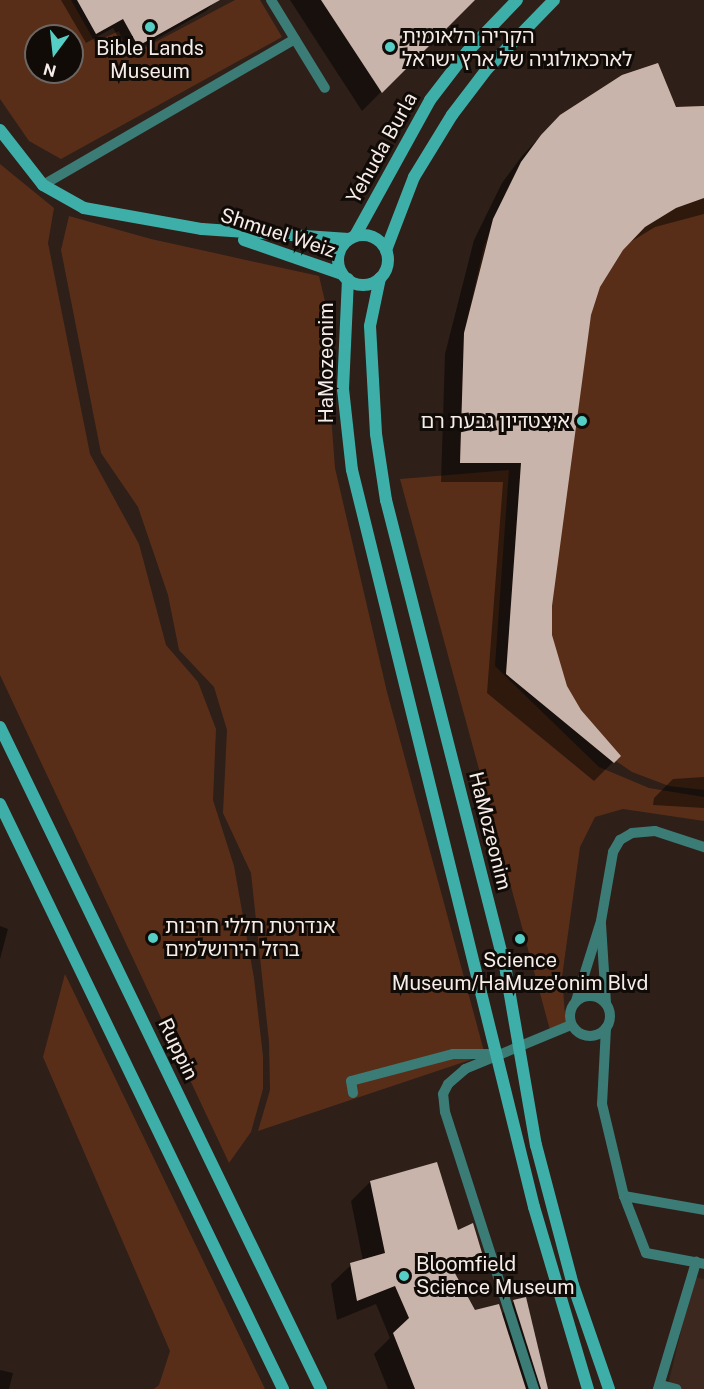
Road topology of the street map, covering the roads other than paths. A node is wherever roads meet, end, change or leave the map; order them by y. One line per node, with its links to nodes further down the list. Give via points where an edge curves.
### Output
1 (271, 0): 4 (lane)
2 (518, 0): 9 (street, Yehuda Burla, via 467,52 430,100)
3 (554, 0): 10 (street, via 487,69 452,115 414,177)
4 (295, 39): 5 (lane); 7 (lane)
5 (325, 88)
6 (0, 130): 7 (street, Shmuel Weiz)
7 (43, 185): 8 (street, Shmuel Weiz, via 84,208)
8 (202, 229): 9 (street, Shmuel Weiz); 11 (street, Shmuel Weiz, via 258,243)
9 (352, 238): 10 (street, via 369,236); 11 (street, via 338,258)
10 (386, 250): 12 (street, via 387,264)
11 (345, 277): 12 (street, via 361,285); 22 (street, HaMozeonim, via 343,389 352,470)
12 (380, 278): 21 (street, HaMozeonim, via 370,326 376,434 386,500 506,972)
13 (0, 727): 29 (street, Ruppin)
14 (0, 804): 28 (street)
15 (704, 847): 16 (lane, via 655,831 632,833 620,840 606,878)
16 (601, 921): 17 (lane); 18 (lane)
17 (576, 1000): 18 (lane, via 588,995); 19 (lane, via 569,1012)
18 (606, 1003): 20 (lane, via 610,1016)
19 (571, 1025): 20 (lane, via 588,1036); 21 (lane)
20 (606, 1028): 24 (lane, via 602,1104)
21 (519, 1048): 22 (lane); 32 (street, HaMozeonim, via 536,1145 573,1286)
22 (496, 1054): 23 (lane, via 434,1058 351,1081); 30 (lane, via 458,1074 444,1089 442,1100); 31 (street, HaMozeonim, via 563,1313)
23 (353, 1093)
24 (624, 1196): 25 (lane); 26 (lane, via 646,1253)
25 (704, 1210)
26 (700, 1263): 27 (lane)
27 (659, 1387): 33 (lane)
28 (283, 1389)
29 (321, 1389)
30 (534, 1389)
31 (588, 1389)
32 (609, 1389)
33 (676, 1389)

